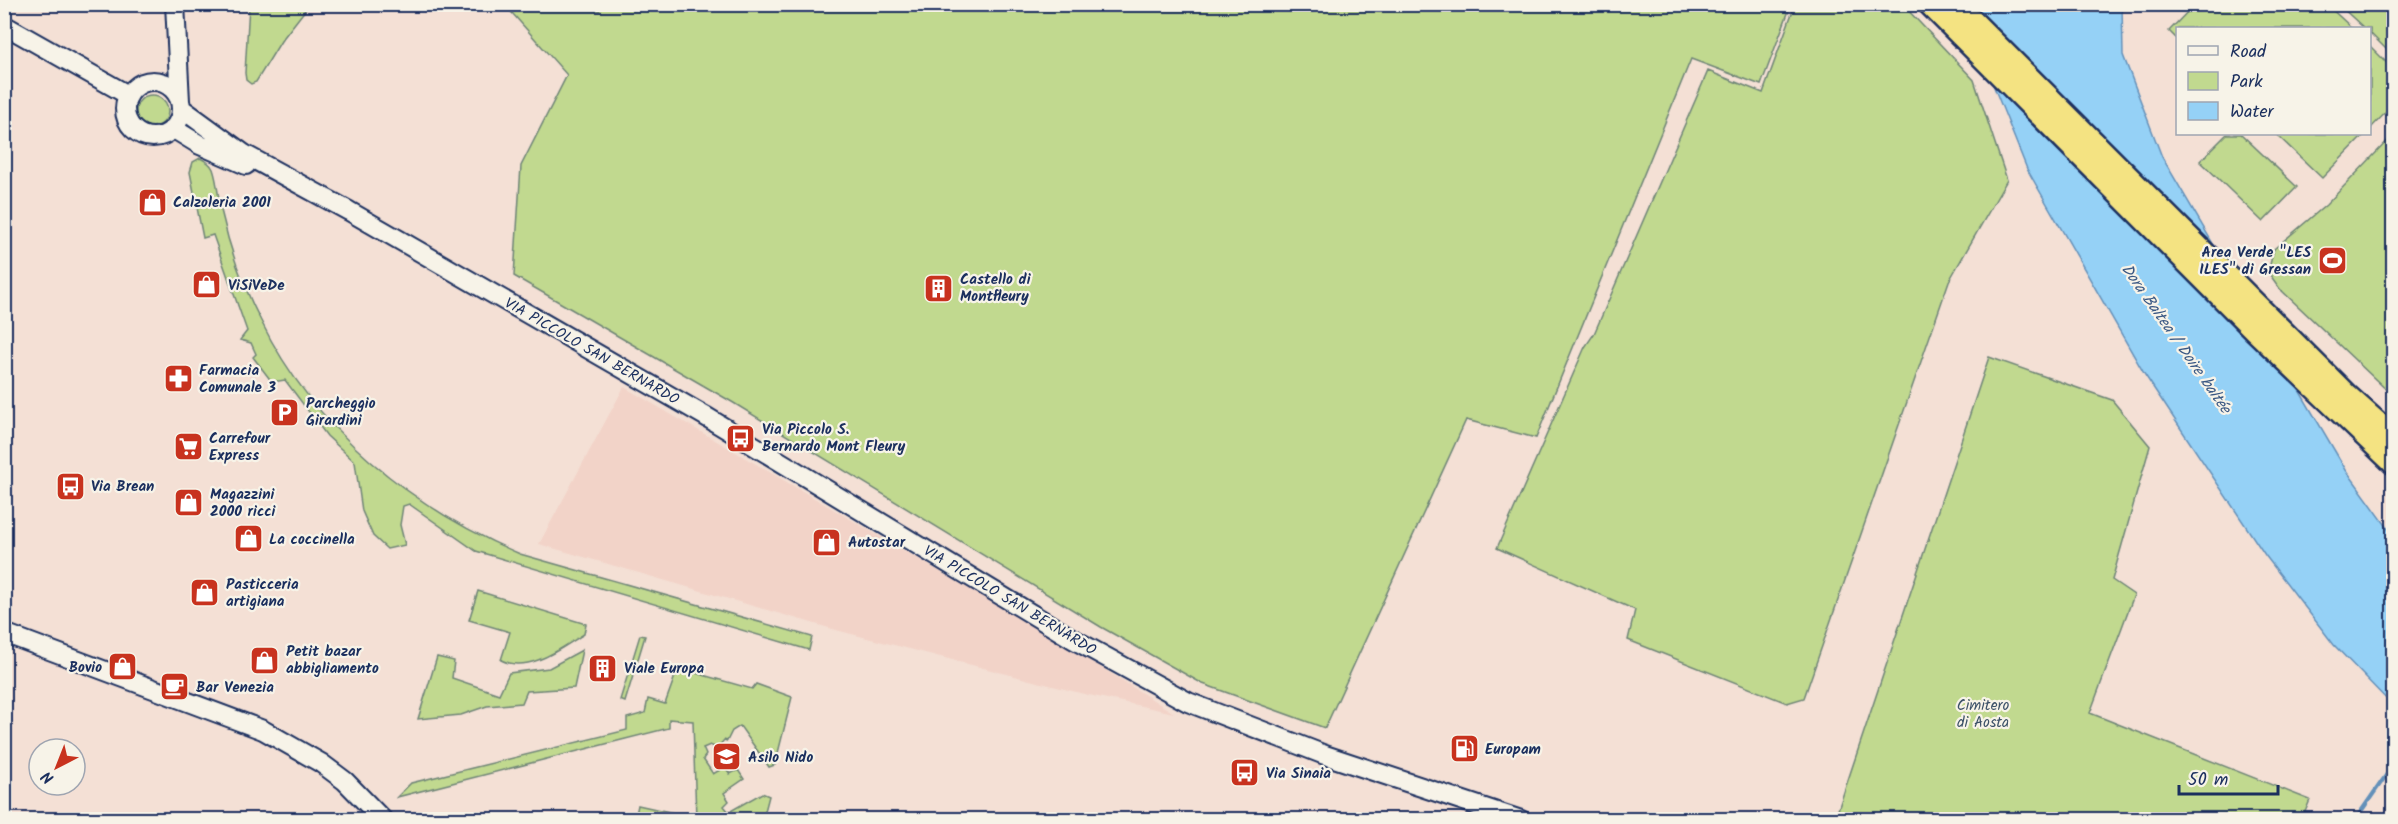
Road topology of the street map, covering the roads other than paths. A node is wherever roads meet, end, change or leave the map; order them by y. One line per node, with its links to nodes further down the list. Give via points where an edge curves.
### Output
1 (175, 4): 6 (street)
2 (1930, 4): 9 (highway, via 2246,321)
3 (1954, 4): 9 (highway, via 2348,396)
4 (4, 25): 5 (street)
5 (128, 95): 6 (street, via 137,85 150,81 168,86); 7 (street, via 126,118 132,129 143,136 159,137)
6 (181, 104): 7 (street); 8 (street, VIA PICCOLO SAN BERNARDO, via 244,154)
7 (174, 129): 8 (street, VIA PICCOLO SAN BERNARDO, via 235,161)
8 (310, 189): 13 (street, VIA PICCOLO SAN BERNARDO, via 705,416 1064,633 1188,702 1315,752)
9 (2383, 441): 10 (highway)
10 (2394, 463)
11 (4, 633): 12 (street, via 263,730 321,763)
12 (384, 819)
13 (1521, 819)

